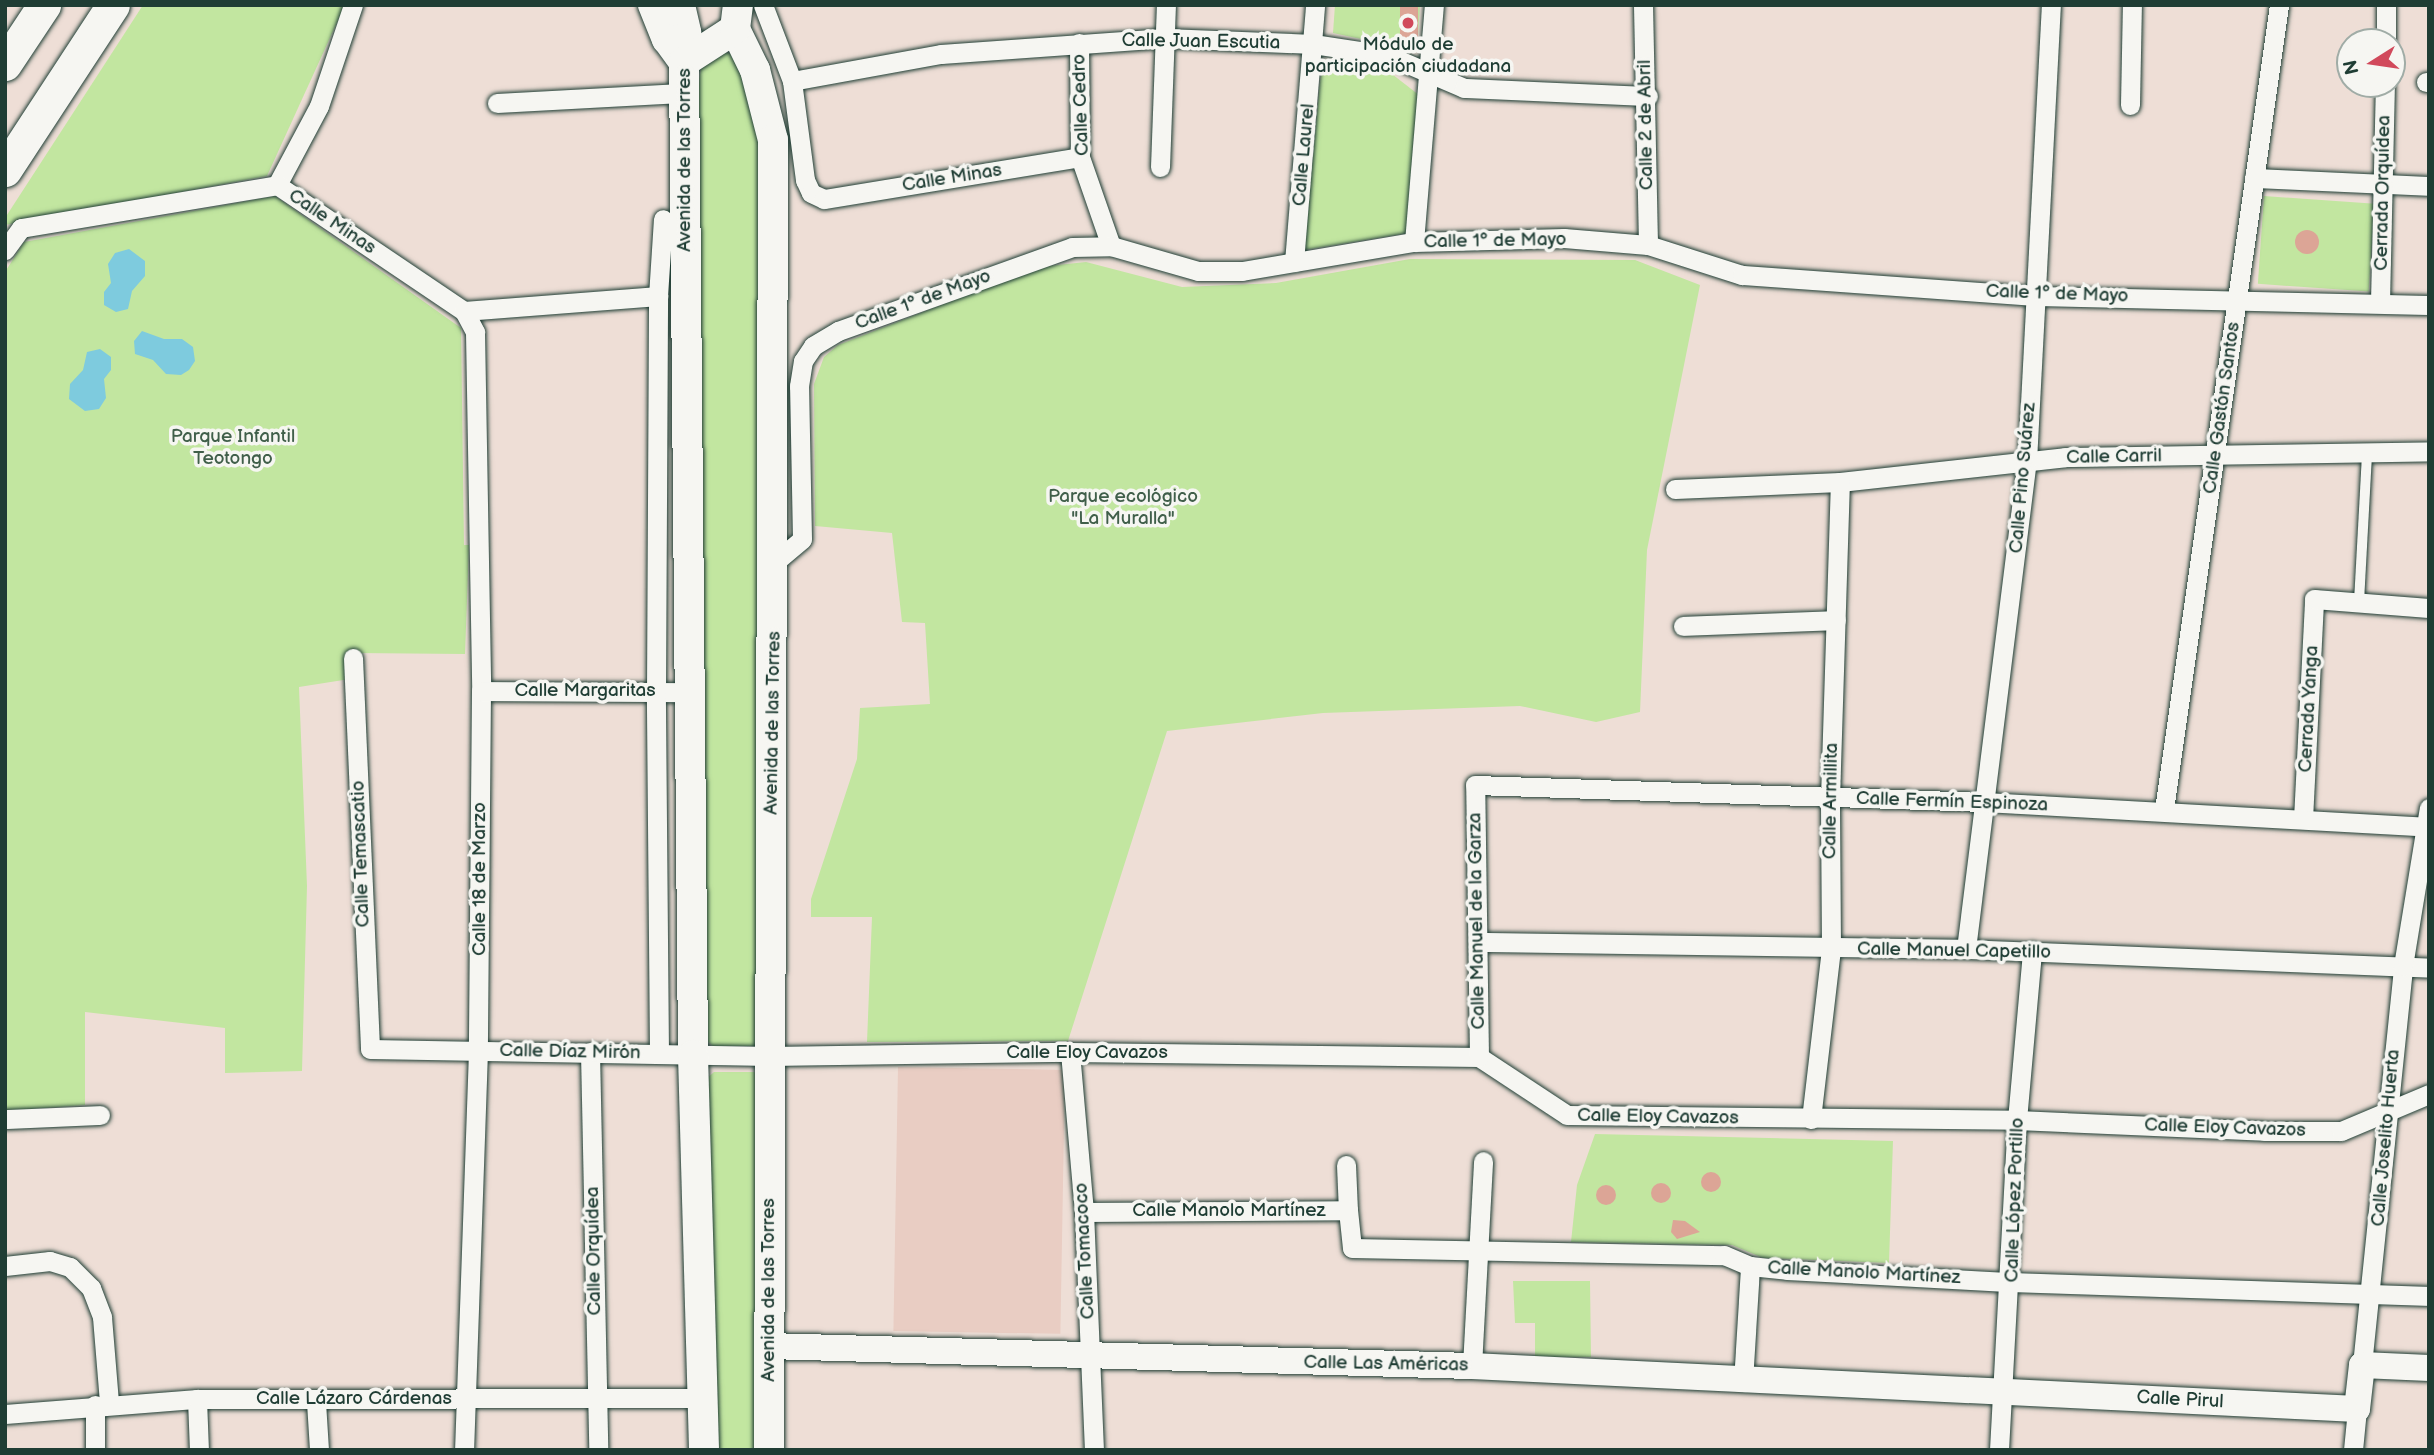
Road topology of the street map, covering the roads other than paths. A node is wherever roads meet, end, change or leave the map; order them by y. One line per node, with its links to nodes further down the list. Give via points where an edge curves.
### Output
1 (44, 5): 21 (highway)
2 (113, 5): 31 (highway)
3 (354, 5): 34 (street, via 319,106)
4 (653, 5): 20 (main road, via 667,39)
5 (682, 5): 20 (street, Avenida de las Torres, via 688,32)
6 (763, 5): 23 (street)
7 (1166, 5): 17 (street)
8 (1315, 5): 19 (street, Calle Laurel)
9 (1434, 5): 22 (street)
10 (1643, 5): 25 (street, Calle 2 de Abril)
11 (2051, 5): 43 (street, Calle Pino Suárez)
12 (2132, 5): 28 (street)
13 (2279, 5): 32 (street, Calle Gastón Santos)
14 (2386, 5): 16 (street)
15 (733, 13): 20 (main road); 54 (main road, Avenida de las Torres, via 755,70 773,140)
16 (2386, 28)
17 (1165, 38): 18 (street, Calle Juan Escutia); 19 (street, Calle Juan Escutia); 30 (street)
18 (1079, 43): 23 (street, Calle Juan Escutia, via 941,54); 29 (street, Calle Cedro)
19 (1313, 44): 22 (street, Calle Juan Escutia, via 1387,55); 41 (street, Calle Laurel)
20 (684, 62): 24 (main road, Avenida de las Torres)
21 (5, 64)
22 (1431, 77): 25 (street, Calle Juan Escutia, via 1464,88); 37 (street)
23 (792, 81): 29 (street, Calle Minas, via 805,180 811,194 824,199)
24 (681, 93): 27 (street); 62 (main road, Avenida de las Torres)
25 (1648, 96): 38 (street, Calle 2 de Abril)
26 (2385, 98): 33 (street, Cerrada Orquídea)
27 (497, 103)
28 (2130, 105)
29 (1080, 157): 39 (street, Calle Cedro)
30 (1160, 167)
31 (5, 170)
32 (2254, 178): 33 (street); 44 (street, Calle Gastón Santos)
33 (2384, 183): 35 (street); 45 (street, Cerrada Orquídea)
34 (277, 185): 40 (street, Calle Minas, via 21,228); 47 (street, Calle Minas)
35 (2429, 186)
36 (663, 219): 42 (street)
37 (1414, 242): 38 (street, Calle 1º de Mayo, via 1482,237); 41 (street, Calle 1º de Mayo)
38 (1648, 244): 43 (street, Calle 1º de Mayo, via 1742,275)
39 (1111, 246): 41 (street, Calle 1º de Mayo, via 1198,271 1242,271); 54 (street, Calle 1º de Mayo, via 1072,247 838,331 813,346 803,361 799,386 802,540)
40 (5, 250)
41 (1294, 262)
42 (658, 296): 47 (street); 61 (street)
43 (2036, 296): 44 (street, Calle 1º de Mayo); 51 (street, Calle Pino Suárez)
44 (2237, 299): 45 (street, Calle 1º de Mayo); 50 (street, Calle Gastón Santos)
45 (2380, 302): 46 (street, Calle 1º de Mayo)
46 (2429, 305)
47 (464, 311): 60 (street, Calle 18 de Marzo, via 475,332)
48 (2429, 451): 49 (street, Calle Carril)
49 (2367, 453): 50 (street, Calle Carril); 55 (lane)
50 (2215, 456): 51 (street, Calle Carril); 66 (street, Calle Gastón Santos)
51 (2027, 461): 52 (street, Calle Carril); 65 (street, Calle Pino Suárez)
52 (1840, 482): 53 (street, Calle Carril); 57 (street, Calle Armillita)
53 (1675, 489)
54 (775, 562): 81 (main road, Avenida de las Torres)
55 (2359, 602): 56 (street); 67 (street, Cerrada Yanga, via 2314,599)
56 (2429, 608)
57 (1836, 620): 58 (street); 64 (street, Calle Armillita)
58 (1683, 626)
59 (353, 658): 75 (street, Calle Temascatio)
60 (481, 691): 61 (street, Calle Margaritas); 76 (street, Calle 18 de Marzo)
61 (656, 692): 62 (street, Calle Margaritas); 79 (street)
62 (688, 692): 80 (main road, Avenida de las Torres)
63 (1475, 785): 64 (street, Calle Fermín Espinoza); 69 (street, Calle Manuel de la Garza)
64 (1830, 798): 65 (street, Calle Fermín Espinoza); 70 (street, Calle Armillita)
65 (1985, 802): 66 (street, Calle Fermín Espinoza); 71 (street, Calle Pino Suárez)
66 (2165, 810): 67 (street, Calle Fermín Espinoza)
67 (2303, 819): 68 (street, Calle Fermín Espinoza)
68 (2428, 821): 73 (street, Calle Joselito Huerta)
69 (1479, 942): 70 (street, Calle Manuel Capetillo); 82 (street, Calle Manuel de la Garza)
70 (1830, 949): 71 (street, Calle Manuel Capetillo); 87 (street, Calle Armillita)
71 (1966, 949): 72 (street, Calle Manuel Capetillo)
72 (2032, 951): 73 (street, Calle Manuel Capetillo); 88 (street, Calle López Portillo)
73 (2403, 966): 74 (street, Calle Manuel Capetillo); 84 (street, Calle Joselito Huerta)
74 (2429, 968)
75 (370, 1049): 76 (street, Calle Díaz Mirón)
76 (478, 1051): 77 (street, Calle Díaz Mirón); 106 (street, Calle 18 de Marzo)
77 (590, 1052): 79 (street, Calle Díaz Mirón); 109 (street, Calle Orquídea)
78 (1070, 1052): 81 (street, Calle Eloy Cavazos); 82 (street, Calle Eloy Cavazos); 92 (street, Calle Tomacoco)
79 (659, 1053): 80 (street, Calle Díaz Mirón)
80 (692, 1055): 81 (street, Calle Díaz Mirón); 107 (main road, Avenida de las Torres)
81 (770, 1056): 99 (main road, Avenida de las Torres)
82 (1479, 1057): 87 (street, Calle Eloy Cavazos, via 1567,1115)
83 (2429, 1094): 84 (street, Calle Eloy Cavazos)
84 (2386, 1113): 88 (street, Calle Eloy Cavazos, via 2342,1130); 97 (street, Calle Joselito Huerta)
85 (100, 1115): 86 (street)
86 (5, 1119)
87 (1811, 1119): 88 (street, Calle Eloy Cavazos)
88 (2017, 1120): 96 (street, Calle López Portillo)
89 (1483, 1161): 93 (street)
90 (1346, 1165): 91 (street)
91 (1348, 1210): 92 (street, Calle Manolo Martínez); 93 (street, Calle Manolo Martínez, via 1352,1248)
92 (1084, 1212): 100 (street, Calle Tomacoco)
93 (1481, 1250): 95 (street, Calle Manolo Martínez, via 1724,1255); 102 (street)
94 (5, 1266): 111 (street, via 50,1261 70,1266 91,1288 102,1317)
95 (1750, 1266): 96 (street, Calle Manolo Martínez); 104 (street)
96 (2012, 1283): 97 (street, Calle Manolo Martínez); 105 (street, Calle López Portillo)
97 (2372, 1294): 98 (street, Calle Manolo Martínez); 101 (street, Calle Joselito Huerta)
98 (2429, 1296)
99 (768, 1346): 100 (street, Calle Las Américas); 120 (main road, Avenida de las Torres)
100 (1090, 1357): 102 (street, Calle Las Américas); 121 (street, Calle Tomacoco)
101 (2362, 1365): 103 (street); 112 (street, Calle Joselito Huerta)
102 (1472, 1366): 104 (street, Calle Las Américas)
103 (2429, 1368)
104 (1743, 1382): 105 (street, Calle Las Américas)
105 (2004, 1390): 112 (street, Calle Pirul); 122 (street, Calle López Portillo)
106 (464, 1398): 109 (street, Calle Lázaro Cárdenas); 110 (street, Calle Lázaro Cárdenas); 117 (street, Calle 18 de Marzo)
107 (703, 1398): 109 (street, Calle Lázaro Cárdenas); 119 (main road, Avenida de las Torres)
108 (197, 1399): 110 (street, Calle Lázaro Cárdenas); 111 (street, Calle Lázaro Cárdenas); 115 (street)
109 (597, 1399): 118 (street, Calle Orquídea)
110 (316, 1402): 116 (street)
111 (102, 1404): 113 (street, Calle Lázaro Cárdenas); 114 (street)
112 (2357, 1409): 123 (street, Calle Joselito Huerta)
113 (5, 1414)
114 (95, 1450)
115 (199, 1450)
116 (319, 1450)
117 (464, 1450)
118 (598, 1450)
119 (704, 1450)
120 (769, 1450)
121 (1094, 1450)
122 (1999, 1450)
123 (2353, 1450)

